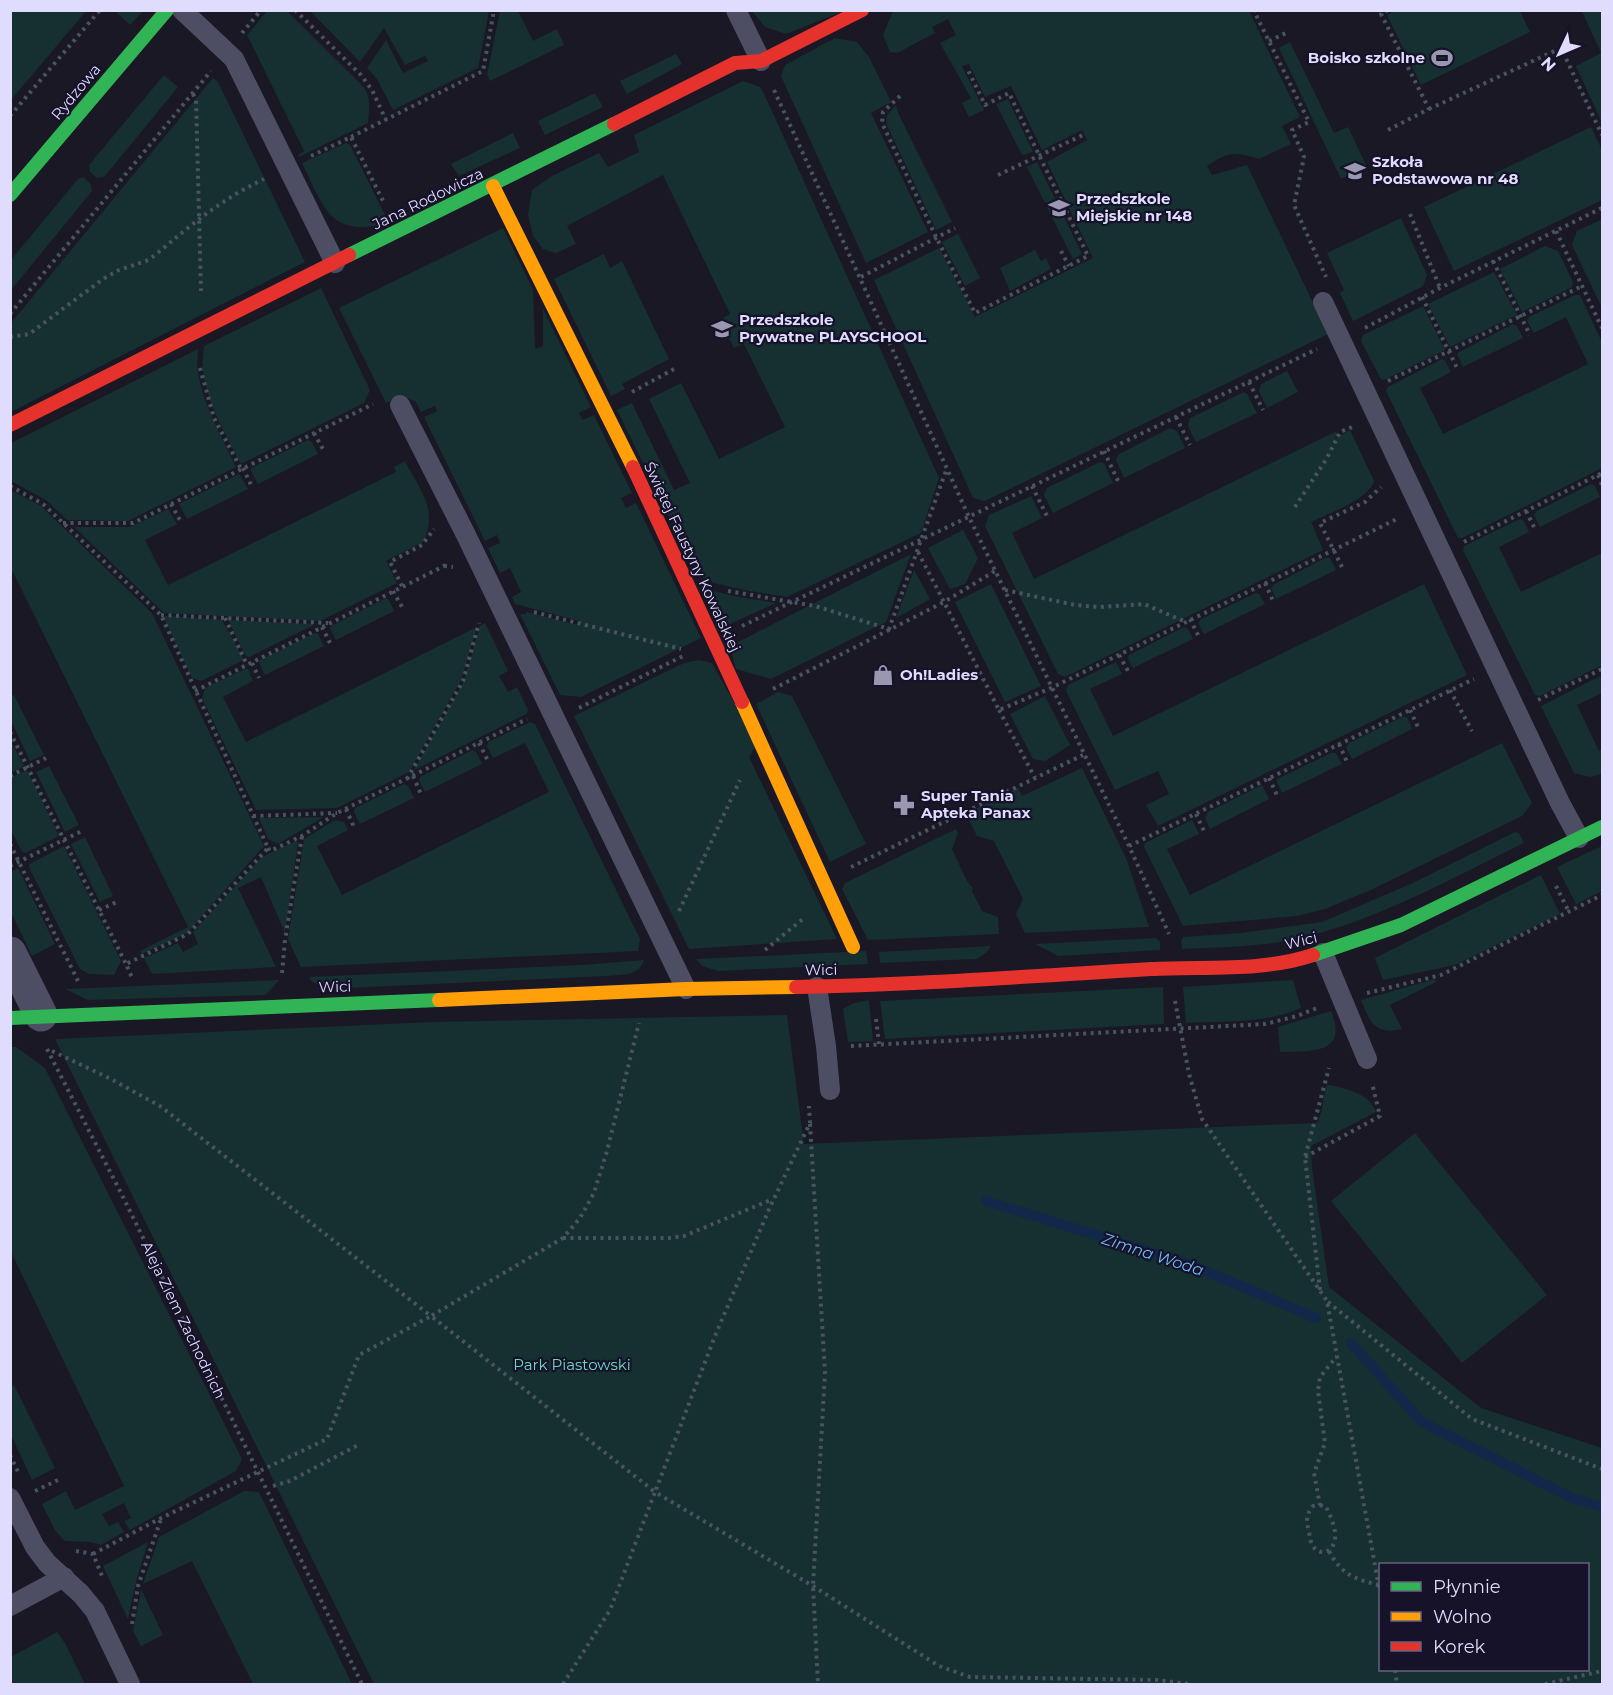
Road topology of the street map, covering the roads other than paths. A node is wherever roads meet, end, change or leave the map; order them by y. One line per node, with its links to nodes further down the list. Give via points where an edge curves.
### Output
1 (166, 10): 7 (street, Rydzowa)
2 (182, 10): 8 (lane, via 234,59)
3 (736, 10): 5 (lane)
4 (862, 10): 5 (street, Jana Rodowicza)
5 (760, 61): 6 (street, Jana Rodowicza, via 735,63)
6 (493, 186): 8 (street, Jana Rodowicza); 14 (street, Świętej Faustyny Kowalskiej, via 682,572)
7 (10, 195)
8 (336, 263): 11 (street, Jana Rodowicza)
9 (1327, 294): 13 (lane, via 1340,340)
10 (400, 405): 18 (lane)
11 (10, 424)
12 (1602, 826): 13 (street, Wici)
13 (1579, 838): 15 (street, Wici, via 1401,925)
14 (853, 947)
15 (1323, 953): 17 (street, Wici, via 1255,966); 20 (lane)
16 (10, 954): 19 (street)
17 (817, 987): 18 (street, Wici); 21 (lane)
18 (686, 989): 19 (street, Wici)
19 (26, 1017)
20 (1367, 1059)
21 (830, 1090)
22 (20, 1496): 23 (lane, via 35,1547)
23 (64, 1577): 24 (lane); 25 (lane, via 95,1611)
24 (10, 1606)
25 (130, 1684)

